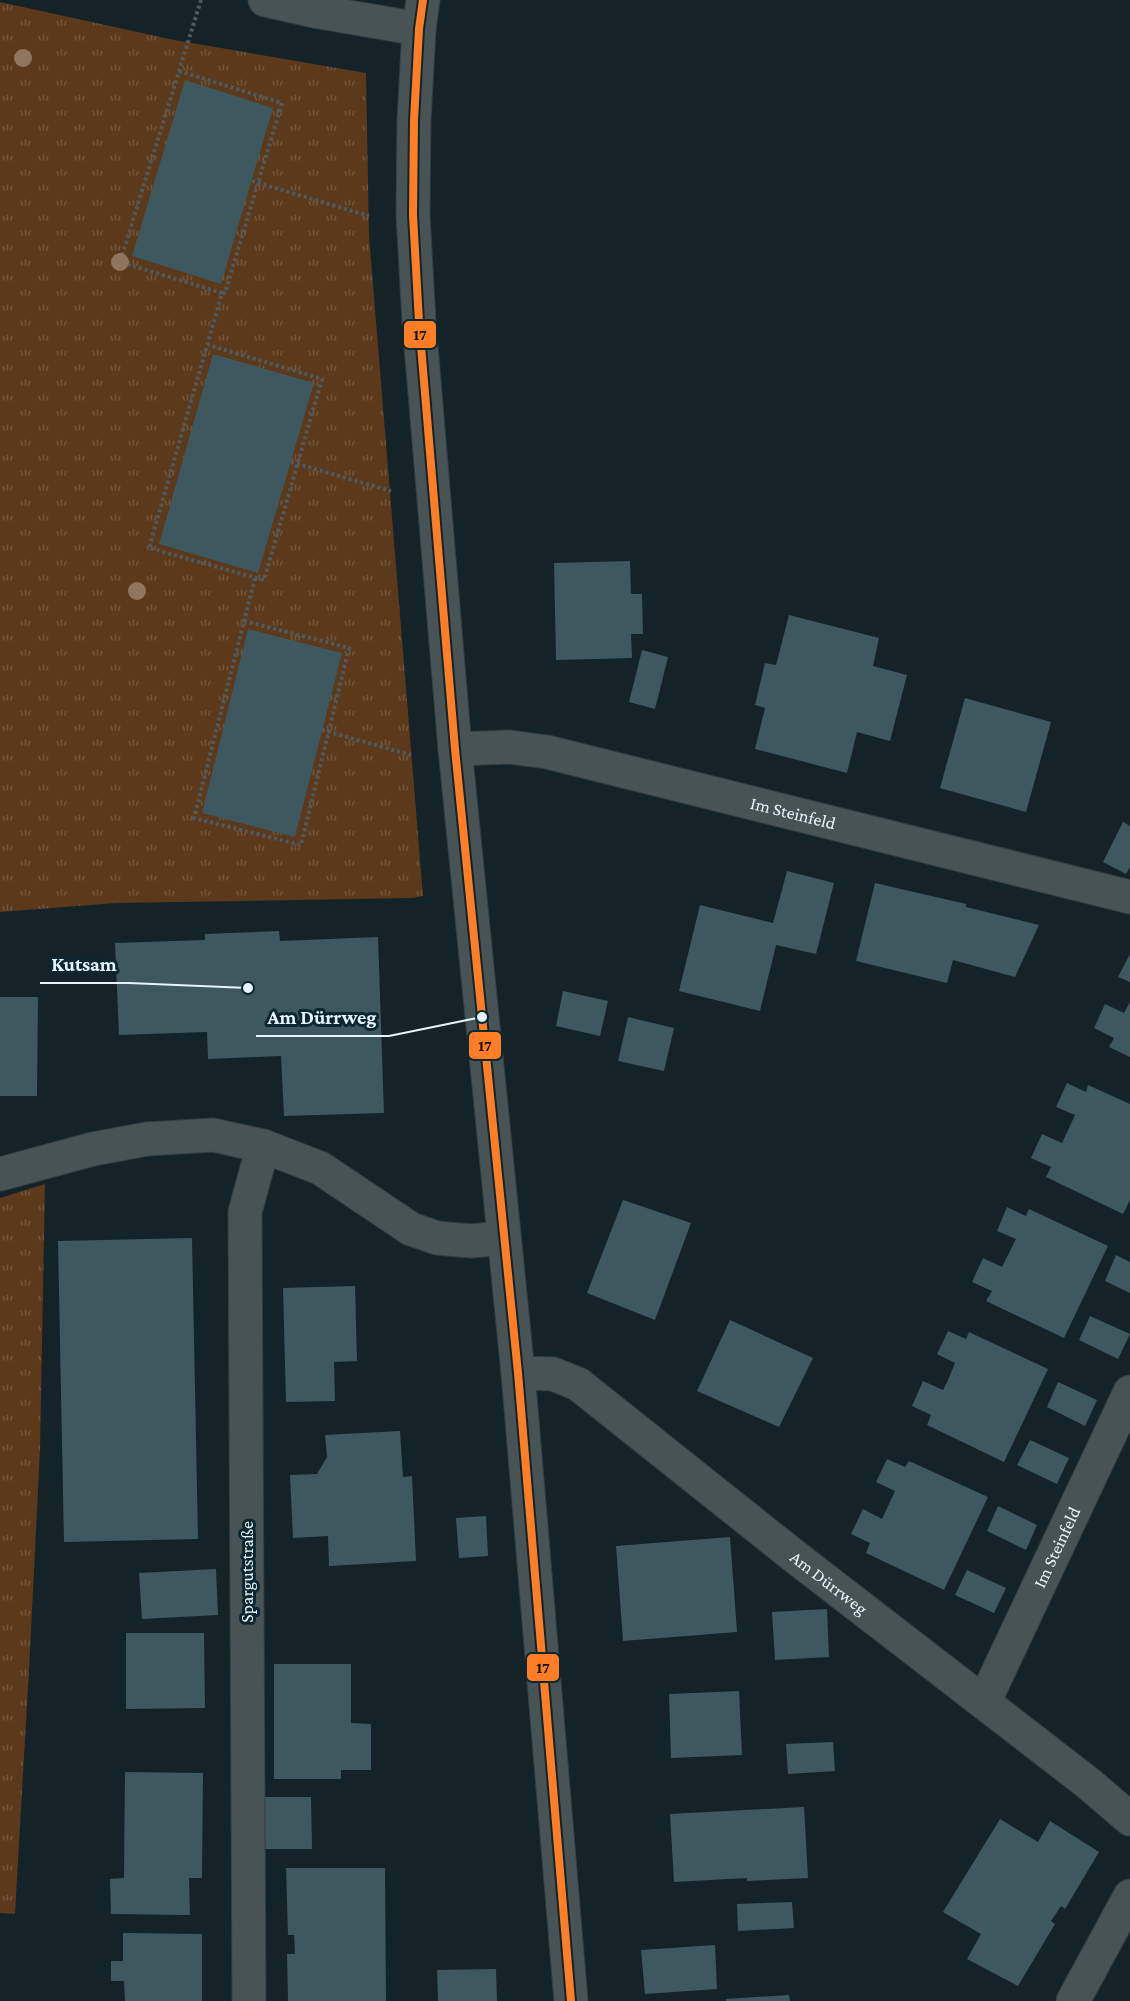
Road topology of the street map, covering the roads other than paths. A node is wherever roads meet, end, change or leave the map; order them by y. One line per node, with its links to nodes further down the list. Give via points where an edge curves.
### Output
1 (265, 0): 2 (street, via 314,11)
2 (421, 14): 3 (street, via 413,215)
3 (456, 749): 4 (street, Im Steinfeld, via 510,747 547,752); 7 (street)
4 (1130, 897)
5 (263, 1146): 6 (street, via 213,1135 147,1139); 7 (street, via 320,1168 411,1229 437,1238); 13 (street, Spargutstraße, via 245,1212)
6 (0, 1174)
7 (504, 1238): 8 (street)
8 (518, 1373): 10 (street, Am Dürrweg, via 554,1374 578,1384); 14 (street)
9 (1130, 1392): 10 (street, Im Steinfeld)
10 (984, 1702): 11 (street, Am Dürrweg)
11 (1130, 1819)
12 (1130, 1896): 15 (street)
13 (249, 2001)
14 (571, 2001)
15 (1073, 2001)

